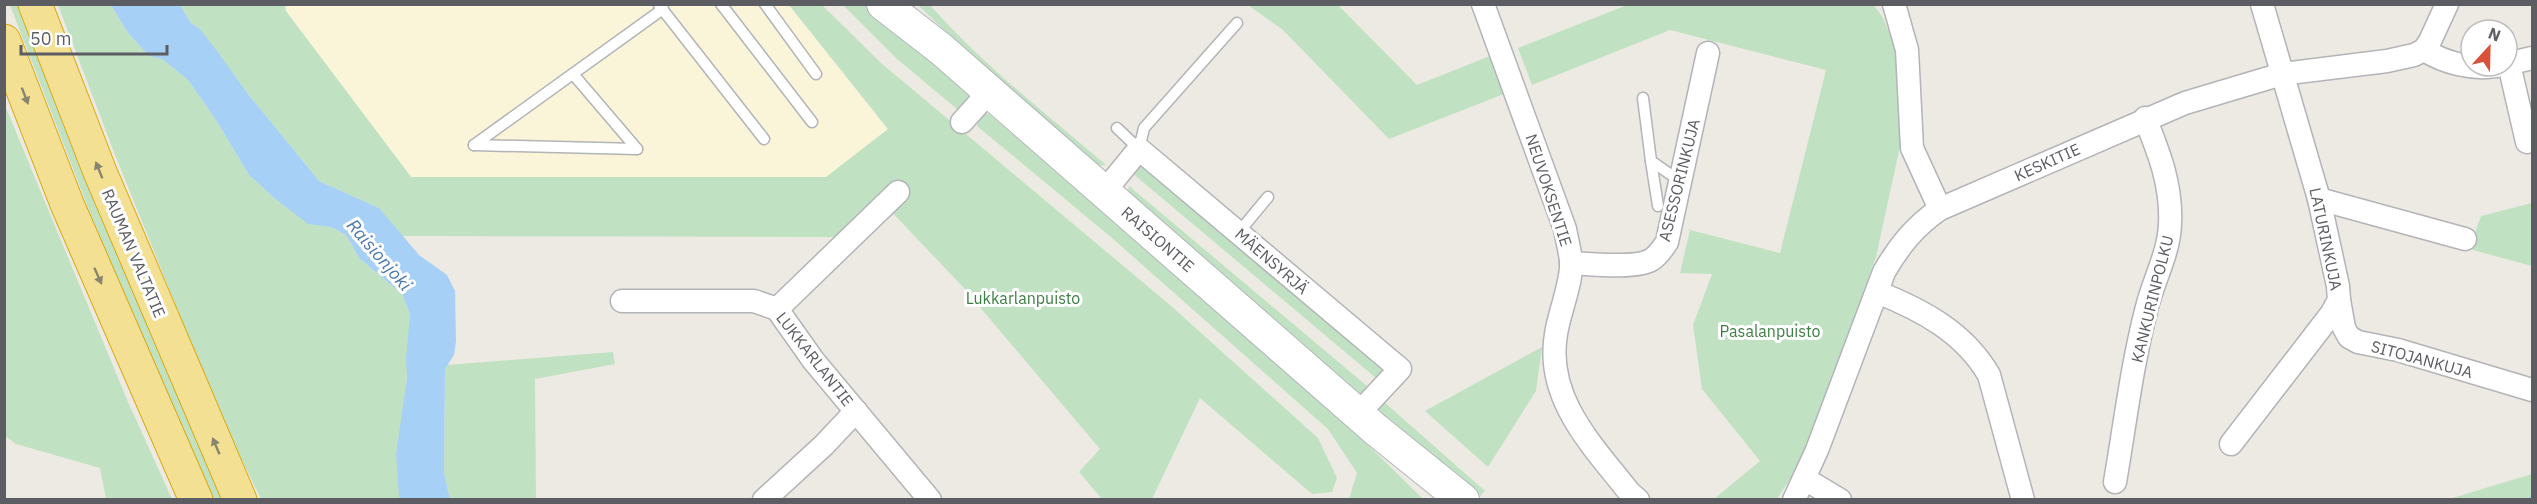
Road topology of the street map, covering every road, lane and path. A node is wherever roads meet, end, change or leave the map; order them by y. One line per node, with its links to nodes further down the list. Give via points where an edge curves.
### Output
1 (35, 4): 52 (highway, RAUMAN VALTATIE, one-way to 1, via 100,172)
2 (721, 4): 24 (lane)
3 (765, 4): 18 (lane)
4 (883, 4): 13 (main road, RAISIONTIE)
5 (903, 4): 13 (main road, RAISIONTIE)
6 (1483, 4): 40 (street, NEUVOKSENTIE, via 1565,230)
7 (1894, 4): 37 (street, via 1907,50 1912,148)
8 (2262, 4): 19 (street, LATURINKUJA)
9 (2447, 4): 14 (street)
10 (661, 7): 17 (lane); 27 (lane)
11 (1237, 23): 29 (lane, via 1144,128)
12 (4, 41): 51 (highway, one-way to 51, via 67,204)
13 (940, 49): 21 (main road, RAISIONTIE)
14 (2424, 50): 16 (street); 19 (street, KESKITIE, via 2387,61)
15 (1708, 53): 31 (street, ASESSORINKUJA)
16 (2459, 64)
17 (573, 74): 17 (lane, via 537,100 474,145 637,149)
18 (816, 74)
19 (2282, 74): 23 (street, KESKITIE); 35 (street, LATURINKUJA)
20 (2508, 78): 28 (street)
21 (988, 92): 25 (street); 33 (main road, RAISIONTIE)
22 (1643, 98): 30 (lane)
23 (2145, 118): 37 (street, KESKITIE); 50 (street, KANKURINPOLKU, via 2160,151 2170,224 2166,251 2140,338)
24 (812, 122)
25 (962, 122)
26 (1117, 128): 29 (lane)
27 (764, 140)
28 (2527, 142)
29 (1139, 149): 33 (street); 38 (street, MÄENSYRJÄ)
30 (1651, 161): 31 (lane); 36 (lane)
31 (1681, 181): 40 (street, ASESSORINKUJA, via 1667,242 1650,261)
32 (898, 192): 44 (street)
33 (1104, 192): 47 (main road, RAISIONTIE)
34 (1268, 197): 38 (lane)
35 (2319, 199): 39 (street); 42 (street, LATURINKUJA)
36 (1658, 206)
37 (1940, 209): 41 (street, KESKITIE, via 1921,222 1901,244)
38 (1239, 232): 47 (street, MÄENSYRJÄ, via 1400,369)
39 (2465, 239)
40 (1571, 263): 57 (street, NEUVOKSENTIE, via 1555,336 1556,369 1563,401 1578,428)
41 (1877, 292): 49 (street, KESKITIE); 60 (street, via 1937,320 1979,358 1989,375)
42 (2339, 300): 45 (street, SITOJANKUJA, via 2344,328 2358,342); 48 (street, LATURINKUJA)
43 (622, 301): 44 (street, LUKKARLANTIE, via 754,301)
44 (777, 309): 46 (street, LUKKARLANTIE)
45 (2532, 390)
46 (856, 411): 53 (street); 54 (street, LUKKARLANTIE)
47 (1366, 421): 55 (main road, RAISIONTIE); 56 (main road, RAISIONTIE)
48 (2231, 444)
49 (1805, 479): 58 (street, KESKITIE); 59 (street)
50 (2115, 482)
51 (196, 500)
52 (240, 500)
53 (764, 500)
54 (930, 500)
55 (1439, 500)
56 (1463, 500)
57 (1638, 500)
58 (1794, 500)
59 (1840, 500)
60 (2023, 500)

